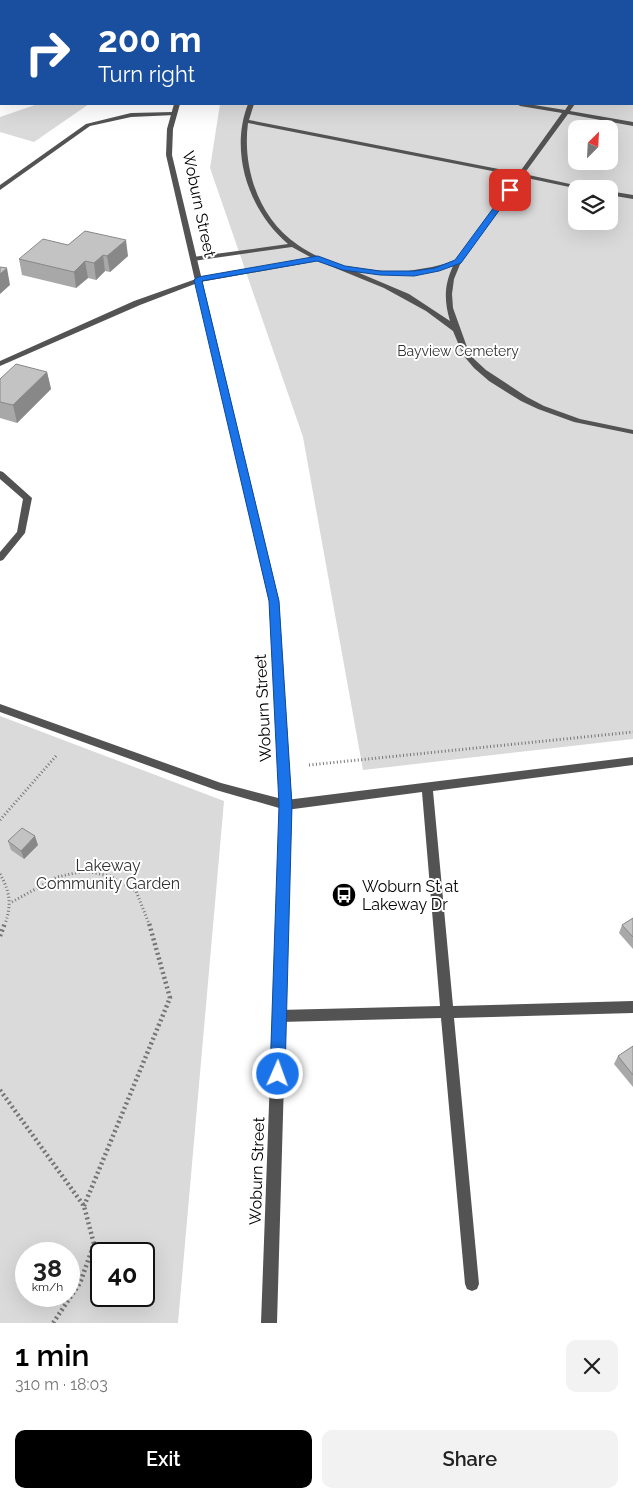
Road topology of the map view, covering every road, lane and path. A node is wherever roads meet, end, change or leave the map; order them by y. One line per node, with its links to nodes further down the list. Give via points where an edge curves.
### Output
1 (177, 105): 6 (street, Woburn Street)
2 (251, 105): 7 (street)
3 (526, 105): 5 (street)
4 (571, 105): 5 (street)
5 (566, 112): 8 (street); 9 (street)
6 (173, 114): 11 (street, via 131,115 88,125); 15 (street, Woburn Street, via 169,155)
7 (246, 121): 9 (street); 14 (street, via 244,151 249,182 265,214)
8 (633, 124)
9 (520, 175): 10 (street); 17 (street)
10 (568, 185)
11 (0, 188)
12 (618, 194): 13 (street)
13 (633, 197)
14 (294, 245): 15 (street); 16 (street)
15 (193, 259): 19 (street, Woburn Street)
16 (318, 259): 18 (street); 19 (street)
17 (458, 262): 18 (street, via 414,273); 20 (street, via 449,280 447,304)
18 (343, 268): 20 (street, via 401,293)
19 (198, 280): 21 (street, via 137,303); 29 (street, Woburn Street, via 274,601)
20 (457, 331): 22 (street, via 470,359 506,390 561,416)
21 (0, 364)
22 (633, 432)
23 (0, 474): 24 (street, via 28,498 21,533)
24 (0, 558)
25 (0, 708): 27 (street)
26 (633, 732): 29 (path, via 402,757)
27 (75, 734): 31 (street, via 220,787); 32 (path)
28 (633, 761): 30 (street)
29 (283, 766): 31 (street, Woburn Street)
30 (427, 787): 31 (street); 37 (street)
31 (286, 805): 38 (street, Woburn Street)
32 (0, 820)
33 (0, 874): 34 (path)
34 (12, 902): 35 (path); 40 (path, via 57,877 85,871 110,876 136,891 153,934 170,998)
35 (0, 936)
36 (633, 1007): 37 (street)
37 (447, 1012): 38 (street); 41 (street)
38 (279, 1016): 43 (street, Woburn Street)
39 (0, 1090): 40 (path)
40 (84, 1206): 42 (path, via 94,1244 80,1283)
41 (472, 1284)
42 (53, 1323)
43 (270, 1323)

